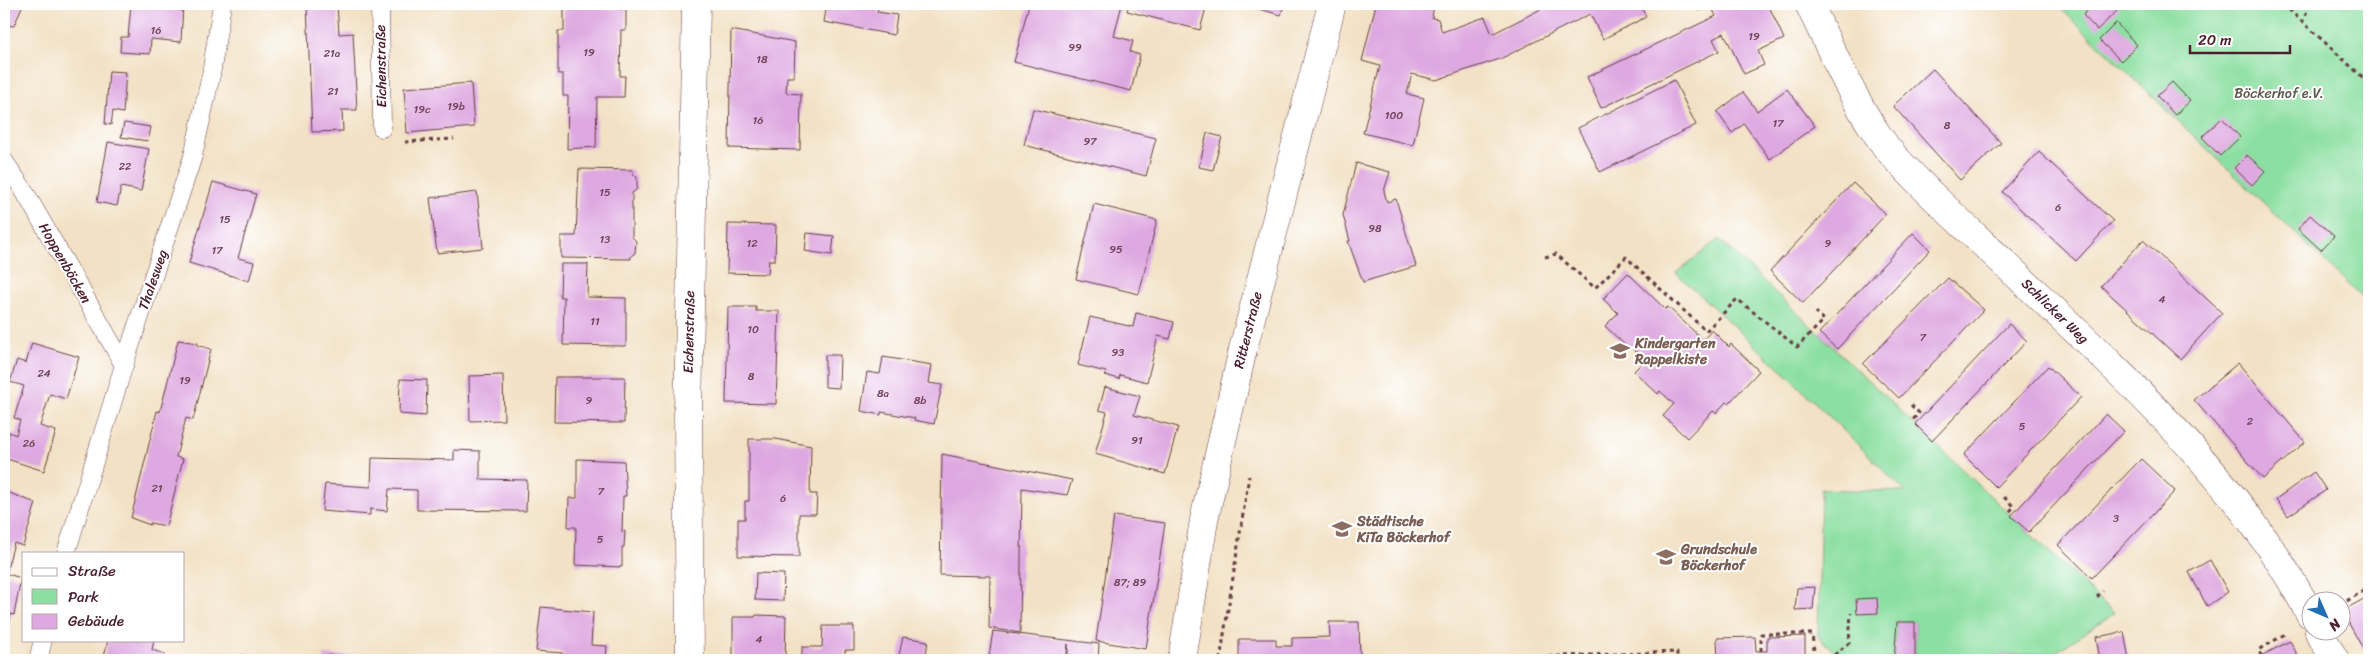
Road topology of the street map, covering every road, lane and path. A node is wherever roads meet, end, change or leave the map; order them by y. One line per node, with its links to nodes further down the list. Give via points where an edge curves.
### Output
1 (222, 4): 15 (lane, Thalesweg, via 211,75 193,156)
2 (380, 4): 10 (lane, Eichenstraße)
3 (696, 4): 33 (street, Eichenstraße, via 688,414)
4 (1332, 4): 34 (street, Ritterstraße, via 1236,377 1204,520)
5 (1809, 4): 26 (street, Schlicker Weg, via 1850,89 1888,150 2122,375 2226,485 2272,549)
6 (2283, 4): 8 (path)
7 (2310, 4): 8 (path)
8 (2302, 23): 9 (path)
9 (2369, 83)
10 (382, 128): 11 (path, via 398,142)
11 (454, 139)
12 (4, 161): 15 (lane, Hoppenböcken)
13 (1545, 257): 14 (path, via 1556,254 1595,288 1626,257 1706,331 1737,300 1796,347 1824,320)
14 (1816, 312)
15 (124, 365): 20 (lane, Thalesweg)
16 (1910, 405): 17 (path, via 1920,414)
17 (1912, 421)
18 (2004, 497): 19 (path, via 2014,507)
19 (2008, 513)
20 (66, 552)
21 (2103, 591): 22 (path)
22 (2097, 597)
23 (2368, 597): 24 (path, via 2365,590)
24 (2350, 599)
25 (1851, 613): 38 (path, via 1849,643)
26 (2300, 619)
27 (2300, 623): 31 (path, via 2259,650)
28 (42, 642): 32 (lane)
29 (2325, 642): 39 (street)
30 (1762, 651): 37 (path, via 1761,634 1812,634)
31 (2261, 656)
32 (38, 660)
33 (690, 660)
34 (1182, 660)
35 (1445, 660): 36 (path, via 1677,652)
36 (1677, 660)
37 (1815, 660)
38 (1828, 660)
39 (2335, 660)

